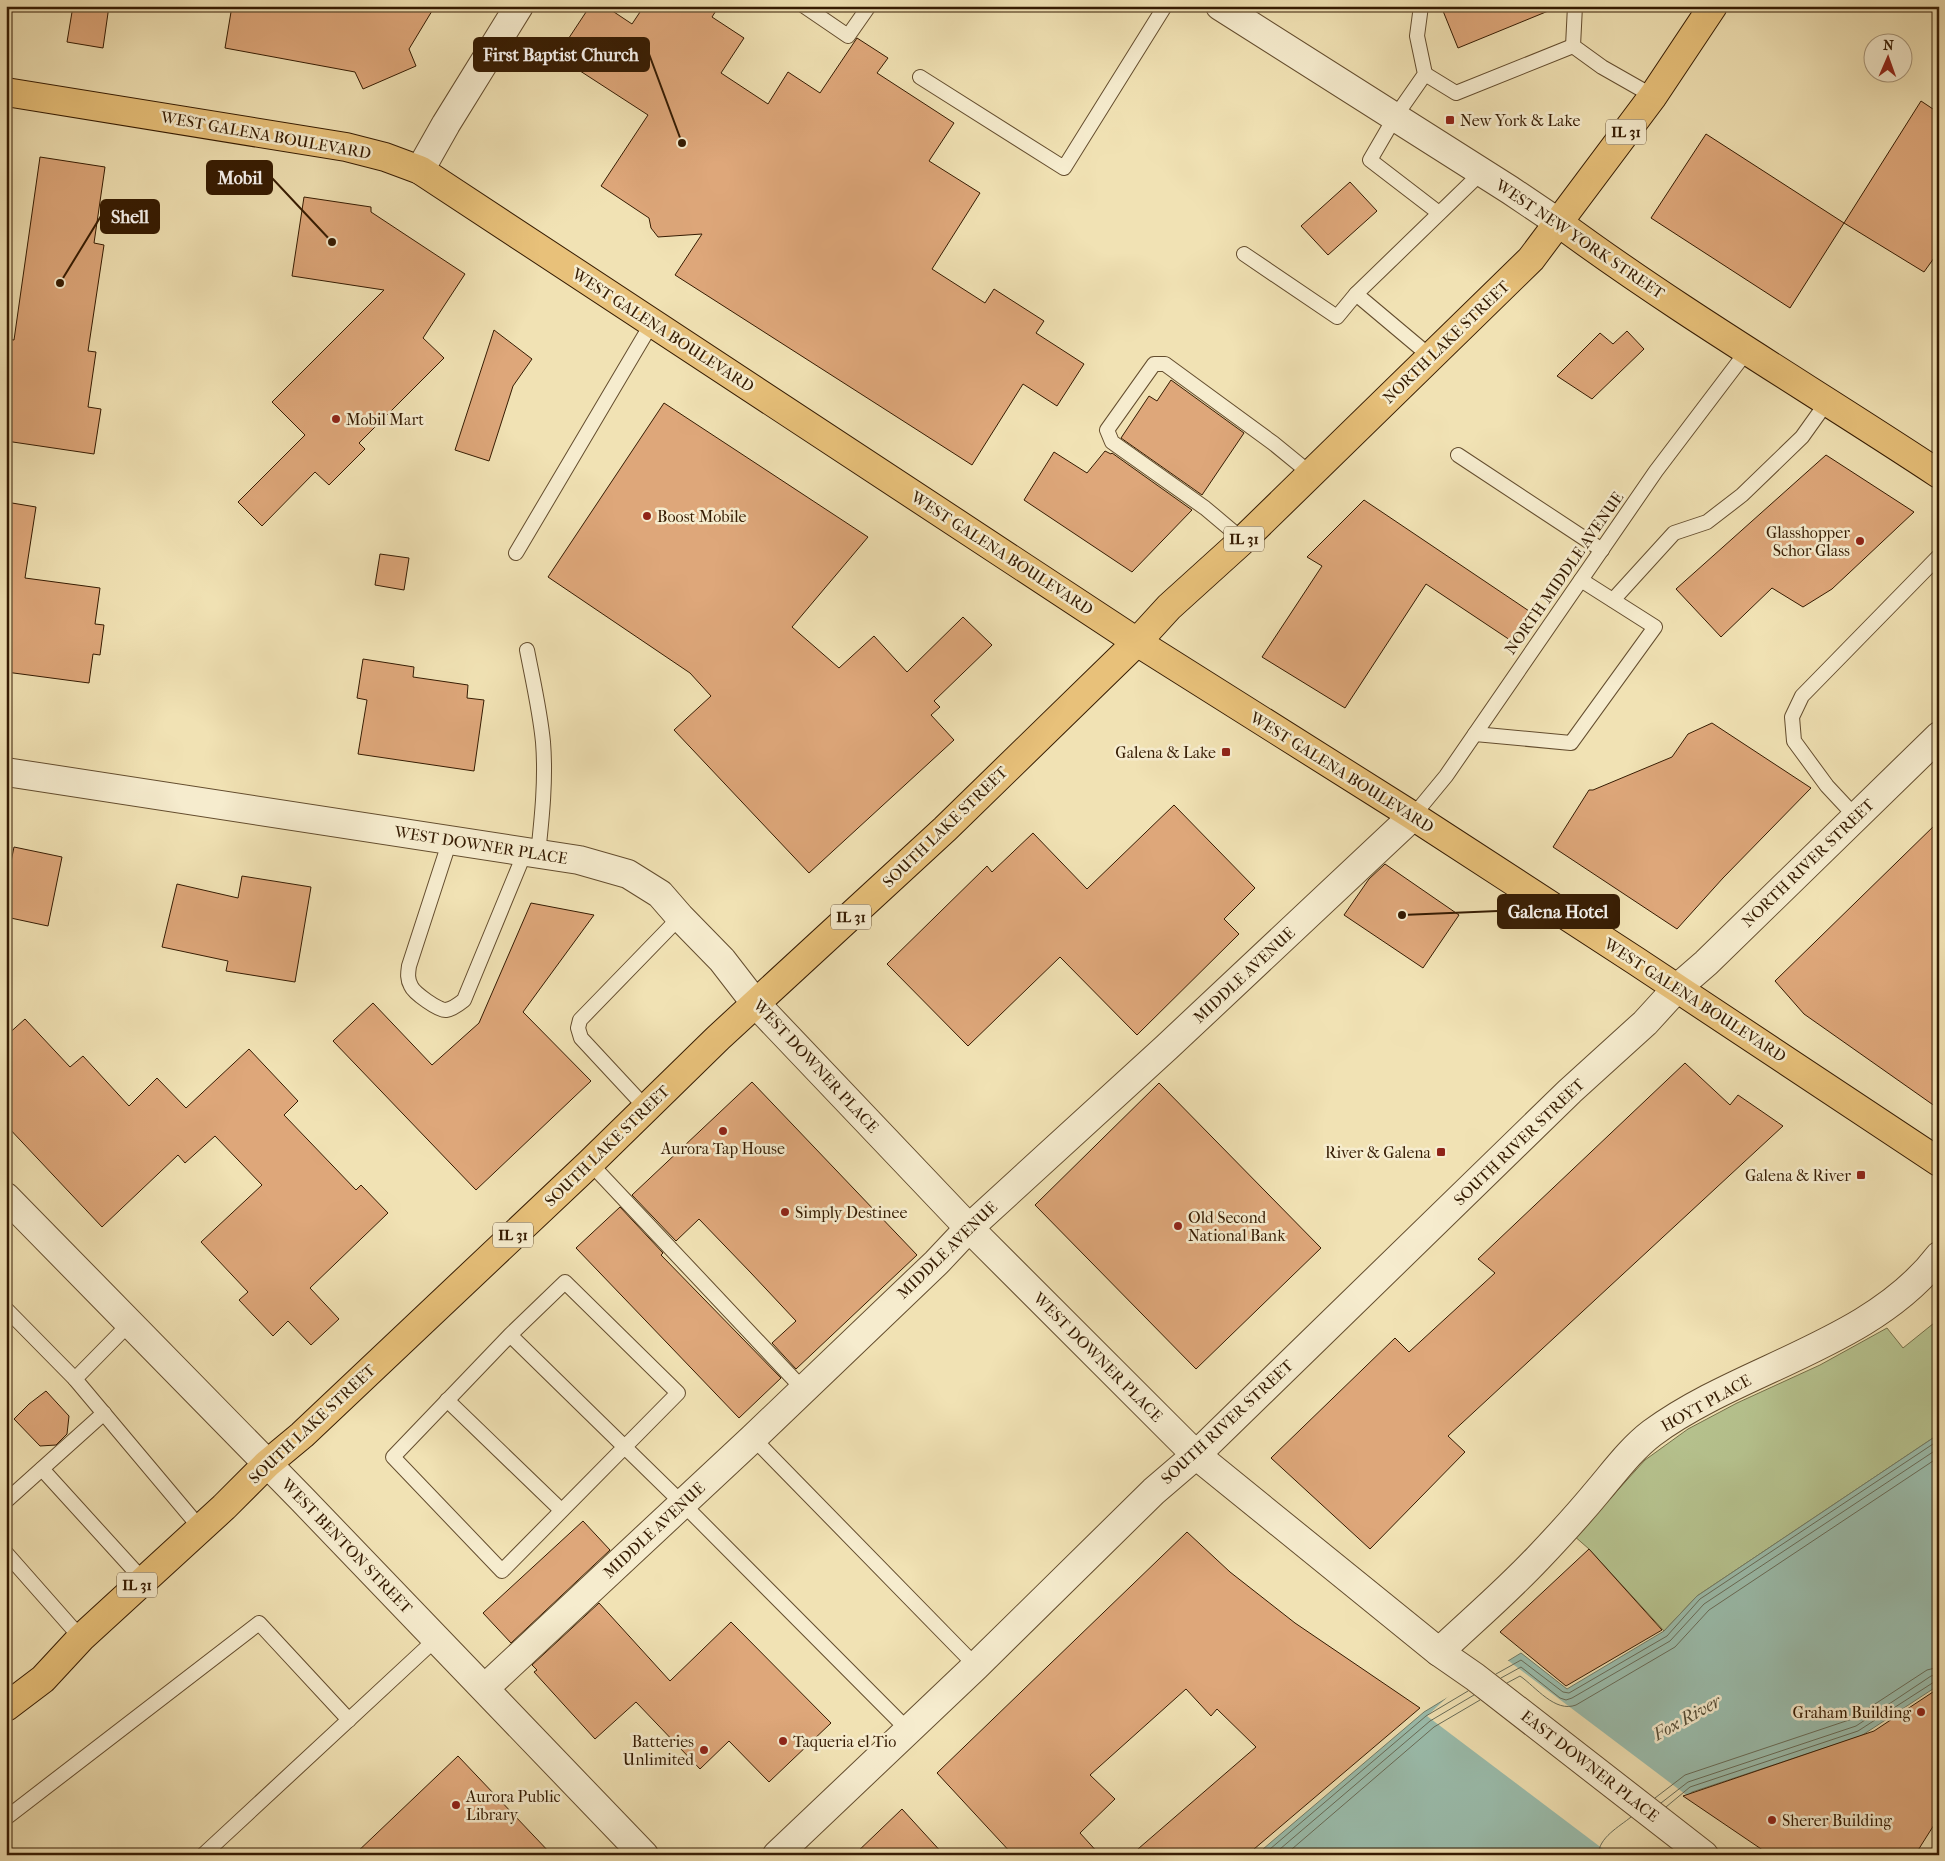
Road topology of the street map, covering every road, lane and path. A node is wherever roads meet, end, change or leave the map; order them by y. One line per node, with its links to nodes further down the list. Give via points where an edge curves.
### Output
1 (519, 6): 15 (street)
2 (804, 6): 3 (lane, via 848,36)
3 (869, 6)
4 (1165, 6): 11 (lane, via 1064,168)
5 (1220, 6): 14 (street, WEST NEW YORK STREET)
6 (1421, 6): 10 (lane, via 1417,36)
7 (1574, 6): 9 (lane)
8 (1713, 6): 13 (main road, NORTH LAKE STREET / IL 31)
9 (1573, 46): 10 (lane, via 1456,92); 13 (lane, via 1602,67)
10 (1426, 74): 14 (lane)
11 (920, 77)
12 (6, 92): 15 (main road, WEST GALENA BOULEVARD, via 346,147)
13 (1654, 96): 18 (main road, NORTH LAKE STREET / IL 31)
14 (1395, 117): 16 (street, WEST NEW YORK STREET); 17 (lane, via 1370,160)
15 (420, 170): 21 (main road, WEST GALENA BOULEVARD)
16 (1482, 172): 17 (lane); 18 (street, WEST NEW YORK STREET)
17 (1439, 213): 20 (lane)
18 (1559, 223): 22 (main road, WEST NEW YORK STREET); 23 (main road, NORTH LAKE STREET / IL 31, via 1532,259)
19 (1244, 254): 20 (lane, via 1337,317)
20 (1356, 294): 23 (lane)
21 (652, 323): 30 (lane); 34 (main road, WEST GALENA BOULEVARD)
22 (1747, 351): 24 (main road, WEST NEW YORK STREET); 29 (lane, NORTH MIDDLE AVENUE)
23 (1431, 357): 26 (main road, NORTH LAKE STREET / IL 31)
24 (1827, 402): 27 (main road, WEST NEW YORK STREET); 33 (lane, via 1802,437 1742,495 1707,522 1674,533)
25 (1458, 455): 29 (lane)
26 (1311, 474): 28 (main road, NORTH LAKE STREET / IL 31); 28 (lane, via 1165,364 1154,364 1107,430 1112,442 1205,508)
27 (1939, 474)
28 (1243, 540): 34 (main road, NORTH LAKE STREET / IL 31, via 1169,607)
29 (1602, 550): 32 (lane, NORTH MIDDLE AVENUE)
30 (516, 553)
31 (1939, 556): 40 (lane, via 1802,696 1792,717 1794,741 1827,786)
32 (1581, 580): 33 (lane); 36 (lane, NORTH MIDDLE AVENUE)
33 (1613, 600): 36 (lane, via 1655,627 1571,743)
34 (1137, 642): 39 (main road, WEST GALENA BOULEVARD); 45 (main road, SOUTH LAKE STREET / IL 31, via 945,829)
35 (527, 650): 42 (lane, via 543,743 542,811)
36 (1475, 734): 39 (lane, NORTH MIDDLE AVENUE)
37 (1939, 736): 40 (street, NORTH RIVER STREET)
38 (6, 772): 41 (street, WEST DOWNER PLACE)
39 (1413, 816): 44 (main road, WEST GALENA BOULEVARD); 50 (street, MIDDLE AVENUE)
40 (1856, 816): 44 (street, NORTH RIVER STREET)
41 (450, 840): 42 (street, WEST DOWNER PLACE); 42 (lane, via 408,976 411,988 439,1009 446,1010 464,1000)
42 (531, 853): 43 (street, WEST DOWNER PLACE, via 579,860 628,874 660,894)
43 (680, 918): 45 (street, WEST DOWNER PLACE, via 722,960); 46 (lane, via 580,1020 578,1028 581,1038)
44 (1676, 989): 47 (main road, WEST GALENA BOULEVARD); 61 (street, SOUTH RIVER STREET, via 1645,1023 1570,1091)
45 (756, 1004): 46 (main road, SOUTH LAKE STREET / IL 31); 50 (street, WEST DOWNER PLACE)
46 (647, 1108): 48 (main road, SOUTH LAKE STREET / IL 31)
47 (1939, 1162)
48 (590, 1163): 56 (lane); 62 (main road, SOUTH LAKE STREET / IL 31, via 302,1435)
49 (6, 1197): 53 (street, WEST BENTON STREET)
50 (969, 1228): 56 (street, MIDDLE AVENUE); 61 (street, WEST DOWNER PLACE)
51 (1939, 1256): 72 (street, HOYT PLACE, via 1896,1299 1855,1325 1707,1399 1651,1434 1631,1452 1537,1560)
52 (6, 1309): 55 (lane)
53 (130, 1323): 55 (lane); 62 (street, WEST BENTON STREET)
54 (510, 1336): 57 (lane); 60 (lane); 60 (lane, via 565,1282 678,1393)
55 (75, 1380): 58 (lane)
56 (803, 1389): 59 (street, MIDDLE AVENUE)
57 (447, 1400): 66 (lane); 66 (lane, via 393,1457 502,1570)
58 (104, 1413): 63 (lane); 67 (lane)
59 (753, 1438): 65 (street, MIDDLE AVENUE); 73 (lane)
60 (623, 1446): 65 (lane); 66 (lane)
61 (1196, 1455): 72 (street, WEST DOWNER PLACE); 73 (street, SOUTH RIVER STREET, via 1154,1491)
62 (267, 1464): 67 (main road, SOUTH LAKE STREET / IL 31); 71 (street, WEST BENTON STREET)
63 (42, 1469): 64 (lane); 69 (lane)
64 (6, 1502)
65 (682, 1503): 75 (street, MIDDLE AVENUE); 78 (lane)
66 (561, 1510)
67 (201, 1529): 69 (main road, SOUTH LAKE STREET / IL 31)
68 (6, 1554): 70 (lane)
69 (143, 1580): 70 (main road, SOUTH LAKE STREET / IL 31)
70 (80, 1638): 76 (main road, SOUTH LAKE STREET / IL 31, via 42,1679)
71 (437, 1638): 75 (street, WEST BENTON STREET); 77 (lane)
72 (1439, 1652): 74 (street, WEST DOWNER PLACE)
73 (976, 1666): 78 (street, SOUTH RIVER STREET)
74 (1475, 1677): 83 (street, EAST DOWNER PLACE)
75 (485, 1688): 81 (street, WEST BENTON STREET)
76 (6, 1707)
77 (349, 1720): 79 (lane, via 259,1623); 80 (lane)
78 (908, 1730): 82 (street, SOUTH RIVER STREET)
79 (6, 1818)
80 (203, 1855)
81 (644, 1855)
82 (777, 1855)
83 (1704, 1855)

